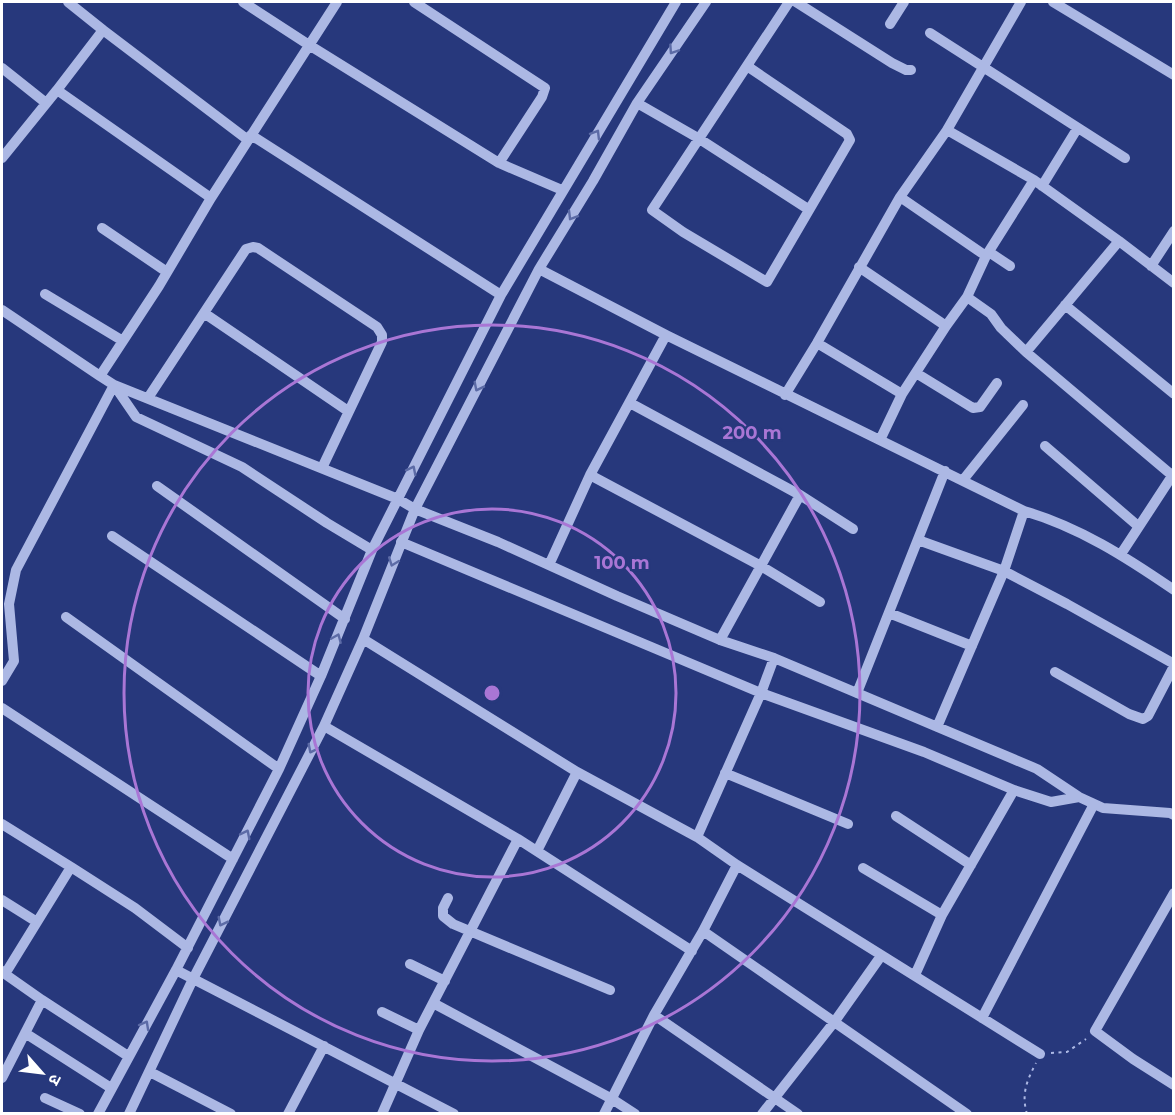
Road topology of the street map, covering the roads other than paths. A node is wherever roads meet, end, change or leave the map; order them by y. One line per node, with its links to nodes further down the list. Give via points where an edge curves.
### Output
1 (68, 2): 13 (street)
2 (243, 2): 15 (street)
3 (337, 2): 15 (street)
4 (414, 2): 30 (street, via 545,87 542,98)
5 (674, 2): 32 (street, one-way to 5)
6 (706, 2): 23 (street, one-way to 23)
7 (789, 2): 16 (street)
8 (796, 2): 19 (street, via 892,63)
9 (904, 2): 12 (street)
10 (1022, 2): 17 (street)
11 (1053, 2): 20 (street)
12 (890, 24)
13 (103, 30): 21 (street); 26 (street)
14 (930, 33): 17 (street)
15 (309, 45): 26 (street); 30 (street)
16 (747, 66): 27 (street); 35 (street, via 847,134 850,140)
17 (982, 67): 24 (street); 25 (street)
18 (2, 68): 22 (street)
19 (911, 70)
20 (1173, 75)
21 (57, 90): 22 (street); 34 (street)
22 (46, 103): 28 (street)
23 (637, 103): 27 (street); 43 (street, one-way to 43)
24 (1077, 129): 29 (street); 31 (street)
25 (947, 130): 31 (street); 33 (street)
26 (250, 137): 34 (street); 47 (street)
27 (698, 138): 35 (street); 35 (street, via 652,210 683,232 767,282)
28 (2, 158)
29 (1125, 158)
30 (499, 163): 32 (street)
31 (1038, 183): 38 (street); 39 (street)
32 (562, 190): 47 (street)
33 (900, 197): 39 (street); 42 (street)
34 (211, 198): 44 (street)
35 (808, 209)
36 (102, 228): 44 (street)
37 (1173, 231): 41 (street)
38 (1119, 241): 41 (street); 49 (street)
39 (988, 254): 40 (street); 48 (street)
40 (1010, 266)
41 (1151, 266): 45 (street)
42 (859, 267): 52 (street); 55 (street)
43 (539, 269): 53 (street); 78 (street, one-way to 78)
44 (167, 272): 54 (street)
45 (1173, 283)
46 (45, 294): 54 (street)
47 (501, 295): 77 (street, one-way to 47)
48 (967, 297): 52 (street); 56 (street, via 991,314)
49 (1065, 305): 56 (street); 62 (street)
50 (2, 310): 58 (street)
51 (204, 312): 64 (street); 67 (street); 67 (street, via 246,249 253,247 377,327 382,342)
52 (946, 326): 57 (street)
53 (666, 335): 63 (street); 65 (street)
54 (123, 341): 58 (street)
55 (817, 343): 61 (street); 63 (street)
56 (1026, 352): 73 (street)
57 (915, 373): 59 (street, via 974,408 980,407); 61 (street)
58 (100, 376): 60 (street)
59 (997, 383)
60 (114, 385): 64 (street); 85 (street, via 136,417 242,467); 102 (street, via 16,570 9,604 14,662)
61 (902, 394): 68 (street)
62 (1173, 394)
63 (785, 395): 68 (street)
64 (148, 398): 70 (street)
65 (630, 403): 72 (street); 76 (street)
66 (1023, 405): 74 (street)
67 (348, 411): 70 (street)
68 (880, 440): 71 (street)
69 (1045, 446): 80 (street)
70 (322, 468): 77 (street)
71 (945, 471): 74 (street); 83 (street)
72 (590, 475): 87 (street); 88 (street)
73 (1173, 476): 80 (street)
74 (963, 480): 79 (street)
75 (157, 486): 94 (street)
76 (800, 495): 81 (street); 88 (street)
77 (398, 499): 78 (street); 85 (street)
78 (415, 508): 84 (street); 87 (street)
79 (1024, 511): 86 (street, via 1052,519); 89 (street)
80 (1138, 526): 86 (street)
81 (854, 529)
82 (112, 536): 101 (street)
83 (918, 540): 89 (street); 92 (street)
84 (401, 542): 95 (street, one-way to 95); 103 (street)
85 (372, 550): 94 (street)
86 (1121, 554): 90 (street)
87 (549, 565): 96 (street)
88 (761, 566): 91 (street); 96 (street)
89 (1004, 571): 97 (street); 99 (street)
90 (1173, 590)
91 (819, 602)
92 (889, 613): 97 (street); 104 (street)
93 (66, 617): 108 (street)
94 (345, 619): 101 (street, one-way to 94)
95 (363, 639): 106 (street); 109 (street)
96 (720, 640): 98 (street)
97 (972, 646): 107 (street)
98 (774, 658): 103 (street); 104 (street)
99 (1173, 665): 100 (street, via 1143,719)
100 (1055, 672)
101 (321, 676): 108 (street)
102 (2, 681)
103 (761, 693): 110 (street); 111 (street, via 924,752)
104 (857, 693): 107 (street)
105 (2, 708): 121 (street)
106 (324, 726): 119 (street); 140 (street, one-way to 140)
107 (937, 727): 112 (street, via 1037,770)
108 (279, 769): 121 (street, one-way to 108)
109 (578, 772): 118 (street); 120 (street)
110 (725, 773): 117 (street); 118 (street)
111 (1014, 790): 112 (street, via 1051,801); 123 (street)
112 (1079, 797): 113 (street)
113 (1094, 804): 114 (street, via 1103,808); 147 (street)
114 (1172, 811)
115 (896, 816): 123 (street)
116 (2, 824): 124 (street)
117 (848, 824)
118 (697, 837): 122 (street)
119 (518, 840): 120 (street); 131 (street)
120 (537, 851): 134 (street)
121 (233, 859): 133 (street)
122 (737, 865): 132 (street); 135 (street)
123 (971, 865): 129 (street)
124 (71, 867): 130 (street); 133 (street)
125 (863, 868): 129 (street)
126 (1173, 893): 157 (street, via 1095,1031)
127 (448, 898): 131 (street, via 443,916)
128 (2, 900): 130 (street)
129 (942, 915): 139 (street)
130 (37, 922): 138 (street)
131 (470, 931): 141 (street); 142 (street)
132 (703, 931): 134 (street); 148 (street)
133 (188, 948): 137 (street)
134 (692, 951): 146 (street)
135 (881, 956): 139 (street); 148 (street)
136 (410, 964): 141 (street)
137 (176, 970): 140 (street); 153 (street, one-way to 137)
138 (3, 973): 143 (street)
139 (915, 975): 147 (street)
140 (193, 979): 151 (street); 154 (street)
141 (445, 981): 144 (street)
142 (610, 990)
143 (42, 1000): 150 (street); 153 (street)
144 (433, 1003): 149 (street); 161 (street)
145 (382, 1012): 149 (street)
146 (654, 1015): 159 (street); 161 (street)
147 (982, 1018): 152 (street)
148 (835, 1021): 159 (street); 173 (street)
149 (419, 1030): 156 (street)
150 (25, 1033): 155 (street); 158 (street)
151 (324, 1046): 156 (street); 166 (street)
152 (1040, 1054)
153 (128, 1056): 158 (street)
154 (150, 1072): 164 (street); 165 (street)
155 (2, 1078)
156 (396, 1084): 167 (street); 168 (street)
157 (1173, 1085)
158 (111, 1088): 163 (street)
159 (774, 1096): 171 (street); 172 (street)
160 (45, 1098): 162 (street)
161 (612, 1099): 169 (street); 170 (street)
162 (80, 1113)
163 (98, 1113)
164 (129, 1113)
165 (231, 1113)
166 (288, 1113)
167 (382, 1113)
168 (454, 1113)
169 (604, 1113)
170 (635, 1113)
171 (762, 1113)
172 (798, 1113)
173 (967, 1113)

